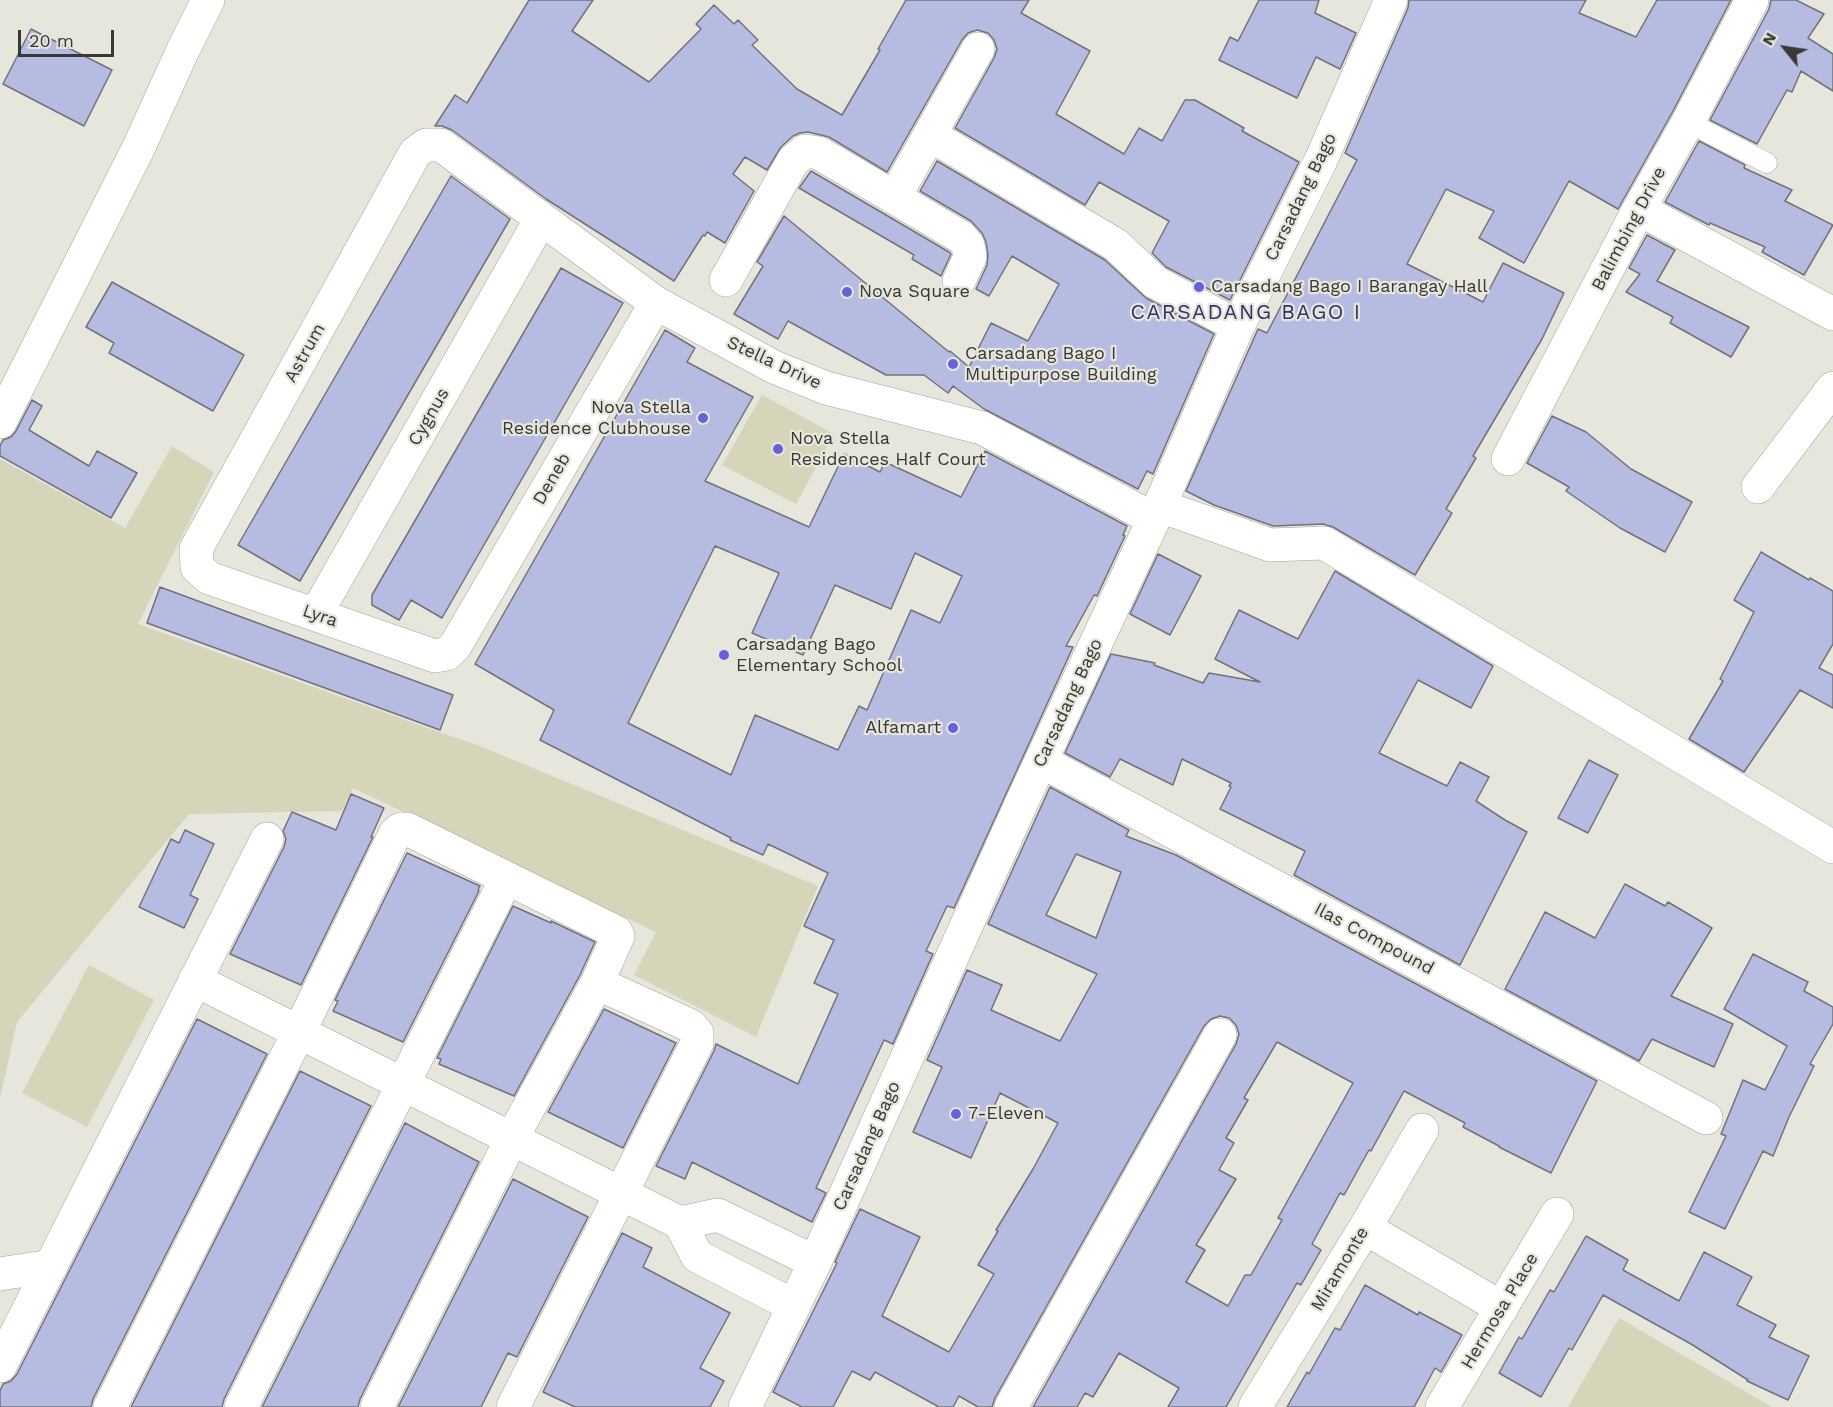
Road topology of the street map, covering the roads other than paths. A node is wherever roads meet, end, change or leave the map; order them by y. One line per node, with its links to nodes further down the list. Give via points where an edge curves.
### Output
1 (208, 0): 18 (street, via 138,149)
2 (1391, 0): 16 (street, Carsadang Bago, via 1321,160)
3 (1752, 0): 5 (street, Balimbing Drive)
4 (978, 49): 6 (street)
5 (1688, 122): 8 (lane); 10 (street, Balimbing Drive)
6 (930, 135): 9 (street); 16 (street, via 1116,245 1155,282)
7 (426, 145): 11 (street, Stella Drive, via 441,145); 22 (street, Astrum, via 416,153 196,549)
8 (1767, 163)
9 (894, 198): 12 (street, via 819,153 805,151 793,161); 13 (street, via 961,237 968,245 969,257)
10 (1639, 209): 15 (street); 19 (street, Balimbing Drive)
11 (541, 219): 14 (street, Stella Drive); 23 (street, Cygnus)
12 (726, 280)
13 (959, 281)
14 (656, 303): 21 (street, Stella Drive, via 799,378 982,428); 24 (street, Deneb)
15 (1833, 314)
16 (1238, 326): 21 (street, Carsadang Bago)
17 (1833, 388): 20 (street)
18 (0, 422)
19 (1508, 459)
20 (1758, 487)
21 (1157, 512): 25 (street, Carsadang Bago); 27 (street, Stella Drive, via 1270,545 1324,543)
22 (197, 567): 23 (street, Lyra, via 210,578)
23 (316, 614): 24 (street, Lyra, via 435,656)
24 (447, 654)
25 (1041, 761): 34 (street, Ilas Compound); 41 (street, Carsadang Bago)
26 (267, 839): 29 (street)
27 (1833, 846)
28 (506, 879): 30 (street, via 616,932 618,936); 31 (street, via 401,829 395,834); 33 (street)
29 (195, 980): 31 (street); 42 (street)
30 (597, 983): 36 (street); 37 (street, via 691,1026 697,1033 697,1042)
31 (299, 1032): 33 (street); 47 (street)
32 (1220, 1035): 52 (street)
33 (402, 1084): 36 (street); 48 (street)
34 (1706, 1118)
35 (1422, 1130): 40 (street, Miramonte)
36 (512, 1138): 37 (street); 49 (street)
37 (621, 1193): 39 (street); 50 (street)
38 (1557, 1214): 45 (street, Hermosa Place)
39 (680, 1223): 41 (street, via 718,1215); 44 (street, via 697,1256)
40 (1365, 1228): 45 (street); 53 (street, Miramonte)
41 (815, 1262): 44 (street, Carsadang Bago)
42 (51, 1266): 43 (street); 46 (street)
43 (0, 1274)
44 (794, 1306): 51 (street, Carsadang Bago)
45 (1502, 1308): 54 (street, Hermosa Place)
46 (0, 1366)
47 (110, 1407)
48 (241, 1407)
49 (377, 1407)
50 (513, 1407)
51 (745, 1407)
52 (1011, 1407)
53 (1255, 1407)
54 (1442, 1407)

